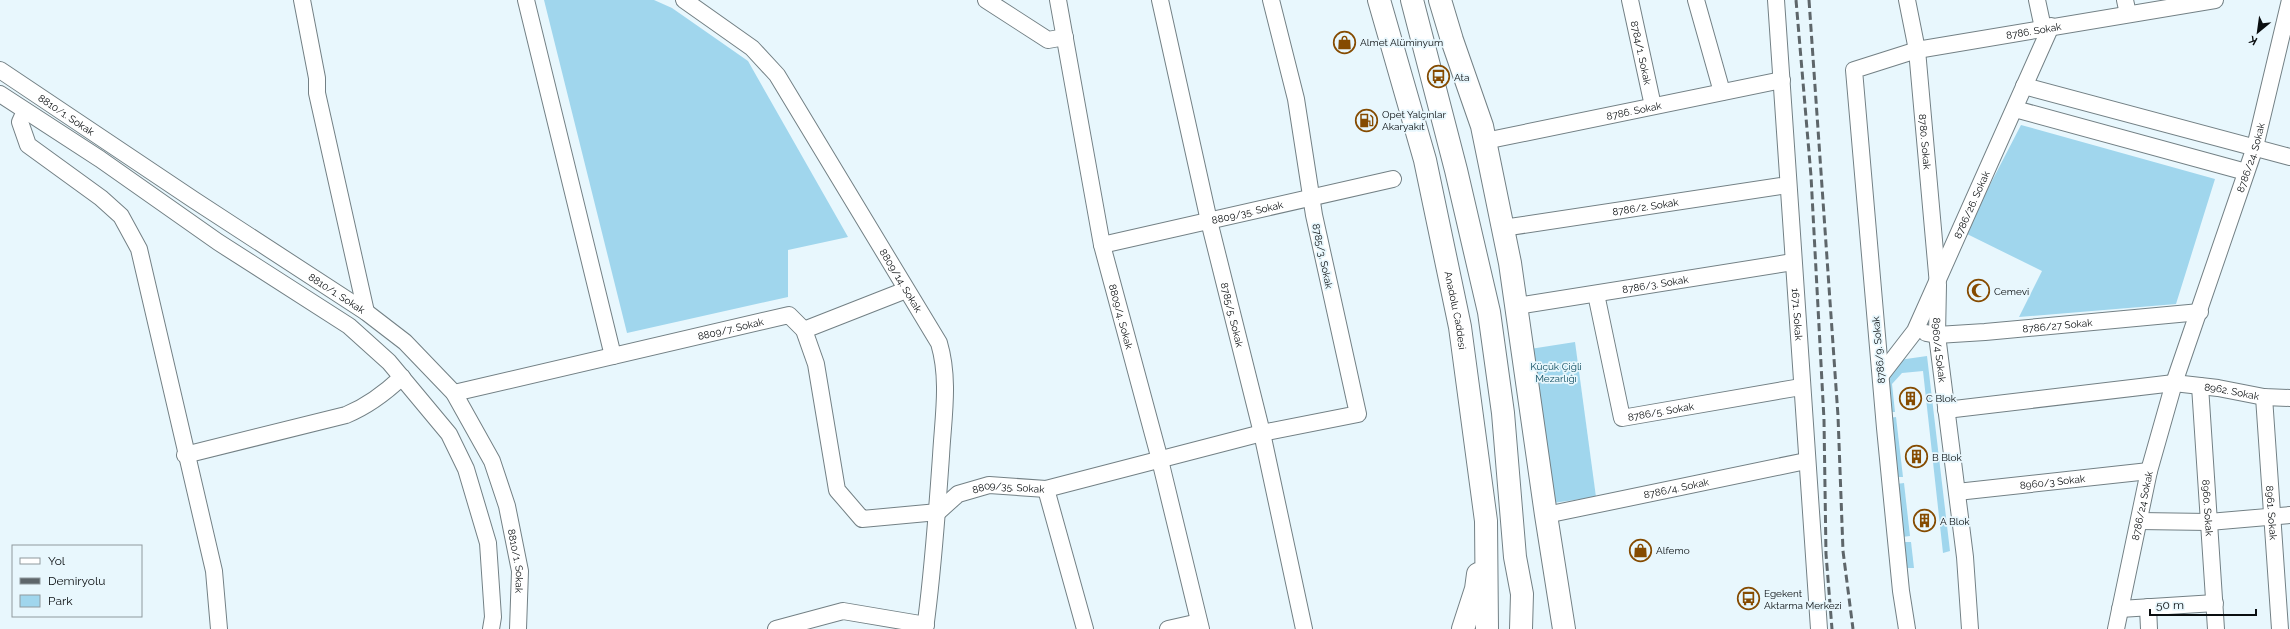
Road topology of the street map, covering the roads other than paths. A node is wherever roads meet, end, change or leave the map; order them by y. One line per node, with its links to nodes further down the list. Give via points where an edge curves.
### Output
1 (302, 0): 46 (street, via 317,78 317,93)
2 (526, 0): 51 (street)
3 (684, 0): 43 (street, 8809/14. Sokak, via 752,48 777,75)
4 (986, 0): 20 (street, via 1048,40)
5 (1058, 0): 20 (street, 8809/4. Sokak)
6 (1160, 0): 38 (street, 8785/5. Sokak)
7 (1271, 0): 37 (street, 8785/3. Sokak, via 1296,99)
8 (1379, 0): 72 (highway, Anadolu Caddesi, via 1425,160 1460,327)
9 (1412, 0): 75 (highway, via 1489,312 1503,413 1515,557)
10 (1440, 0): 31 (highway)
11 (1630, 0): 28 (street, 8784/1. Sokak)
12 (1696, 0): 26 (street)
13 (1776, 0): 24 (street, 1671. Sokak)
14 (1907, 0): 21 (street, 8780. Sokak)
15 (2037, 0): 19 (street)
16 (2290, 0): 32 (street, 8786/24. Sokak)
17 (2208, 1): 18 (street, 8786. Sokak)
18 (2126, 7): 19 (street, 8786. Sokak)
19 (2047, 27): 21 (street, 8786. Sokak); 25 (street, 8786/26. Sokak)
20 (1065, 37): 40 (street, 8809/4. Sokak)
21 (1917, 50): 23 (street, 8786. Sokak); 42 (street, 8780. Sokak)
22 (0, 70): 46 (street, 8810/1. Sokak)
23 (1854, 70): 52 (street, 8786/9. Sokak)
24 (1782, 80): 26 (street, 8786. Sokak); 36 (street, 1671. Sokak)
25 (2024, 86): 29 (street, 8786/26. Sokak); 32 (street)
26 (1722, 92): 28 (street, 8786. Sokak)
27 (0, 94): 30 (street, 8810/1. Sokak)
28 (1653, 106): 31 (street, 8786. Sokak)
29 (2014, 109): 34 (street); 42 (street, 8786/26. Sokak)
30 (25, 111): 53 (street, 8810/1. Sokak, via 100,159 218,242 349,326); 62 (street, via 20,122 28,145 101,198 121,216 139,249)
31 (1485, 140): 39 (highway)
32 (2255, 147): 33 (street); 34 (street, 8786/24. Sokak)
33 (2290, 157)
34 (2246, 172): 47 (street, 8786/24. Sokak)
35 (1393, 179): 37 (street, 8809/35. Sokak)
36 (1788, 185): 39 (street, 8786/2. Sokak); 41 (street, 1671. Sokak)
37 (1311, 196): 38 (street, 8809/35. Sokak); 61 (street, 8785/3. Sokak, via 1358,414)
38 (1209, 221): 40 (street, 8809/35. Sokak); 61 (street, 8785/5. Sokak)
39 (1503, 228): 45 (highway)
40 (1102, 245): 63 (street, 8809/4. Sokak)
41 (1793, 262): 44 (street, 8786/3. Sokak); 56 (street, 1671. Sokak)
42 (1938, 285): 49 (street, 8786/26. Sokak); 50 (street, 8960/4 Sokak)
43 (906, 290): 48 (street); 68 (street, 8809/14. Sokak, via 939,343 943,358 946,384)
44 (1596, 294): 45 (street, 8786/3. Sokak); 56 (street, 8786/5. Sokak, via 1622,418)
45 (1517, 306): 69 (highway)
46 (366, 312): 57 (street, 8810/1. Sokak, via 405,342)
47 (2200, 312): 50 (street, 8786/27 Sokak); 54 (street)
48 (804, 330): 51 (street, 8809/7. Sokak, via 789,315); 68 (street, 8809/7. Sokak, via 816,364 838,490 862,519)
49 (1915, 331): 50 (street, 8786/27 Sokak); 52 (street, 8786/26. Sokak)
50 (1937, 335): 60 (street, 8960/4 Sokak)
51 (613, 356): 57 (street, 8809/7. Sokak)
52 (1880, 375): 94 (street, 8786/9. Sokak, via 1901,592)
53 (402, 377): 62 (street, via 382,395 346,415); 82 (street, 8810/1. Sokak, via 449,434 466,469 488,543 493,618)
54 (2174, 384): 55 (street, 8962. Sokak); 60 (street, 8962. Sokak); 65 (street, 8786/24 Sokak)
55 (2200, 386): 58 (street, 8962. Sokak); 74 (street, 8960. Sokak)
56 (1801, 387): 64 (street, 1671. Sokak)
57 (454, 392): 83 (street, 8810/1. Sokak, via 492,460 507,506 520,571)
58 (2264, 396): 59 (street, 8962. Sokak); 71 (street, 8961. Sokak)
59 (2290, 398)
60 (1946, 410): 67 (street, 8960/4 Sokak)
61 (1262, 433): 63 (street, 8809/35. Sokak); 87 (street, 8785/5. Sokak)
62 (185, 455): 81 (street, via 214,571)
63 (1160, 460): 66 (street, 8809/35. Sokak); 79 (street, 8809/4. Sokak)
64 (1806, 460): 69 (street, 8786/4. Sokak); 93 (street, 1671. Sokak)
65 (2149, 471): 67 (street, 8960/3 Sokak); 73 (street, 8786/24 Sokak)
66 (1046, 489): 68 (street, 8809/35. Sokak, via 988,485 958,494); 85 (street)
67 (1957, 492): 95 (street, 8960/4 Sokak)
68 (938, 512): 80 (street, 8809/14. Sokak)
69 (1546, 515): 92 (highway)
70 (2290, 515): 71 (street)
71 (2274, 516): 74 (street); 99 (street, 8961. Sokak)
72 (1486, 521): 88 (highway, via 1476,588); 89 (highway, Anadolu Caddesi)
73 (2139, 521): 74 (street); 78 (street, 8786/24 Sokak)
74 (2209, 522): 76 (street, 8960. Sokak)
75 (1522, 594): 90 (highway); 91 (highway)
76 (2215, 603): 77 (street); 98 (street, 8960. Sokak)
77 (2148, 607): 78 (street); 97 (street)
78 (2120, 609): 96 (street, 8786/24 Sokak)
79 (1200, 625): 86 (street)
80 (926, 627): 84 (street, via 843,611)
81 (219, 629)
82 (491, 629)
83 (518, 629)
84 (776, 629)
85 (1085, 629)
86 (1168, 629)
87 (1304, 629)
88 (1463, 629)
89 (1487, 629)
90 (1521, 629)
91 (1537, 629)
92 (1564, 629)
93 (1819, 629)
94 (1907, 629)
95 (1970, 629)
96 (2116, 629)
97 (2149, 629)
98 (2216, 629)
99 (2280, 629)

